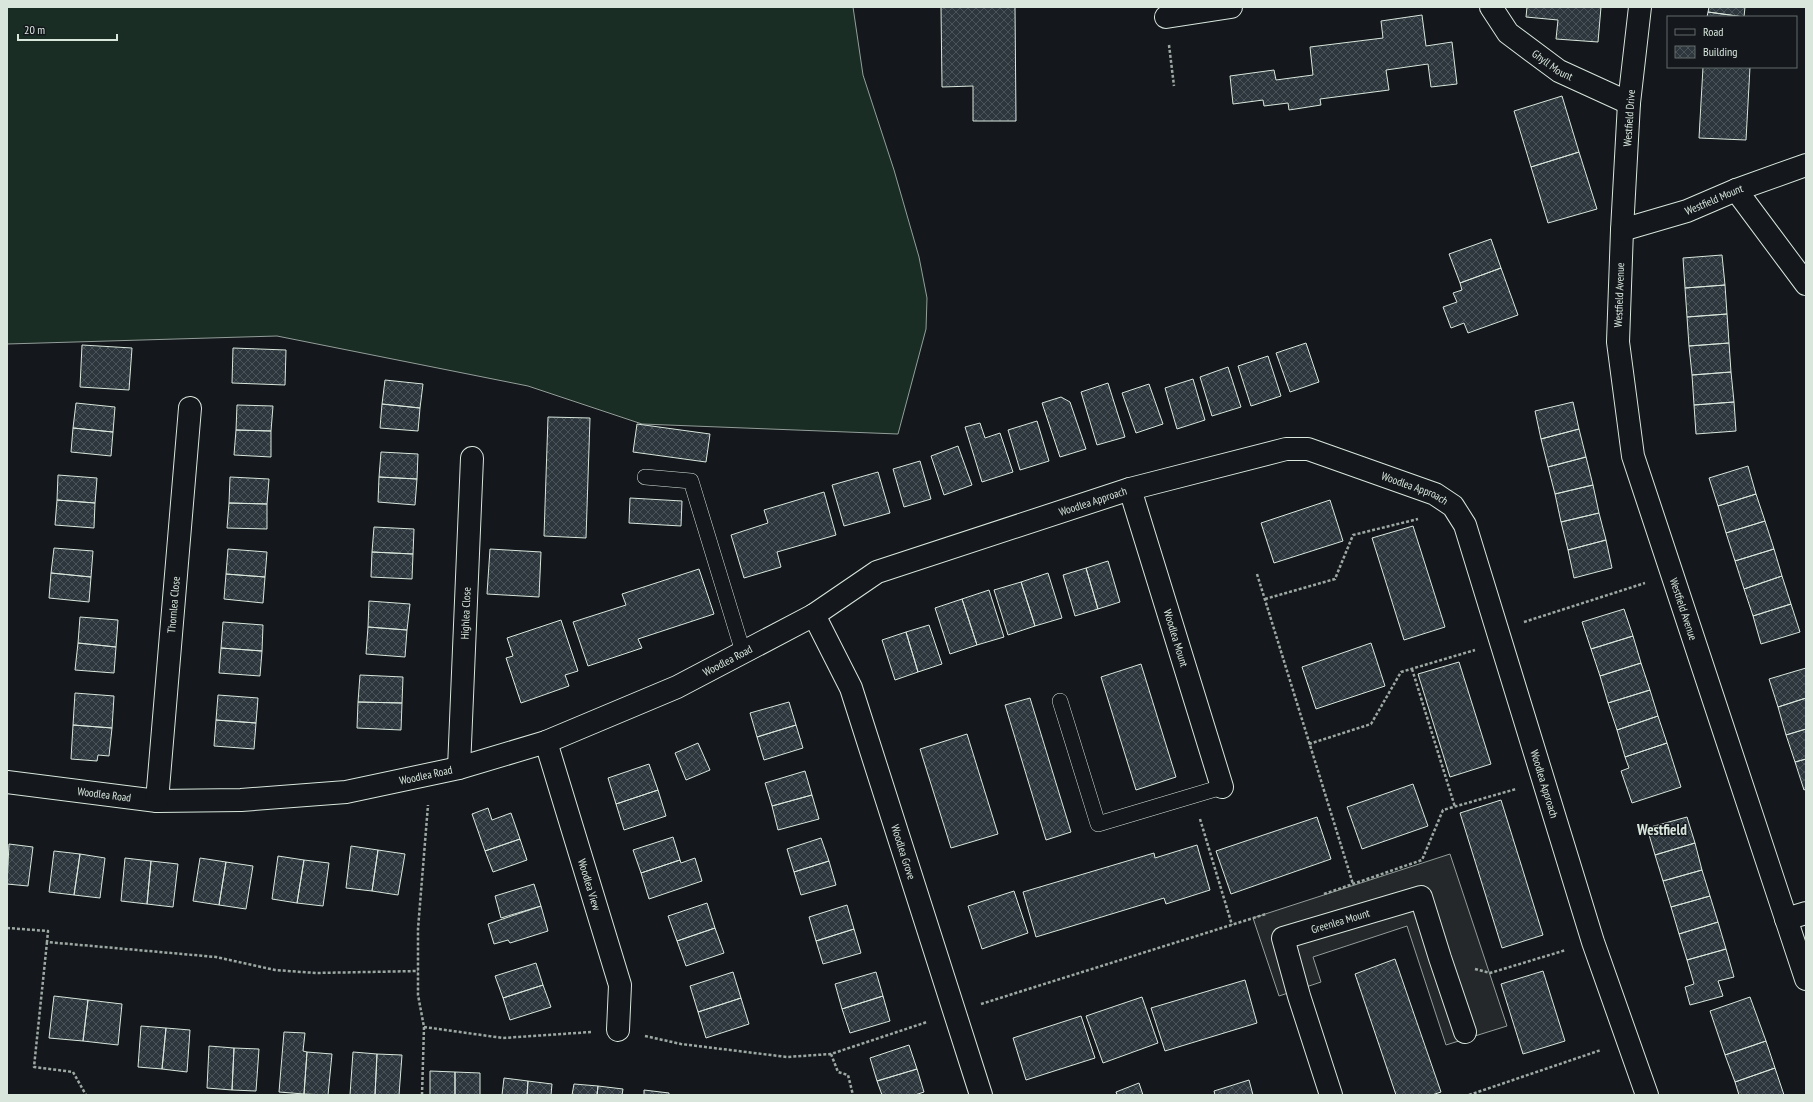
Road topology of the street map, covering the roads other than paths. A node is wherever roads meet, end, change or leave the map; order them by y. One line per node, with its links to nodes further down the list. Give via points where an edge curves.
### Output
1 (1230, 7): 4 (street)
2 (1491, 7): 5 (street, Ghyll Mount, via 1508,33 1559,71)
3 (1640, 7): 5 (street, Westfield Drive)
4 (1166, 17)
5 (1629, 102): 8 (street, Westfield Drive)
6 (1806, 165): 7 (street, Westfield Mount)
7 (1736, 190): 8 (street, Westfield Mount, via 1687,212); 9 (street)
8 (1622, 230): 22 (street, Westfield Avenue, via 1618,342 1633,456 1672,575)
9 (1806, 284)
10 (190, 408): 21 (street, Thornlea Close)
11 (472, 458): 18 (street, Highlea Close)
12 (645, 477): 15 (lane, via 690,482)
13 (1130, 489): 14 (street, Woodlea Approach, via 877,572); 20 (street, Woodlea Mount); 28 (street, Woodlea Approach, via 1286,449 1308,449 1435,494 1453,506 1465,524 1593,942)
14 (814, 615): 15 (street, Woodlea Road); 26 (street, Woodlea Grove, via 851,688)
15 (743, 652): 17 (street, Woodlea Road, via 677,687)
16 (1060, 701): 20 (lane, via 1098,824)
17 (546, 742): 18 (street, Woodlea Road); 24 (street, Woodlea View, via 620,985)
18 (458, 768): 21 (street, Woodlea Road, via 346,792 241,800)
19 (7, 782): 21 (street, Woodlea Road)
20 (1222, 787)
21 (157, 802)
22 (1796, 916): 23 (street, Westfield Avenue)
23 (1806, 979)
24 (618, 1030)
25 (1465, 1032): 27 (street, Greenlea Mount, via 1421,897 1283,938)
26 (981, 1095)
27 (1331, 1095)
28 (1647, 1095)

